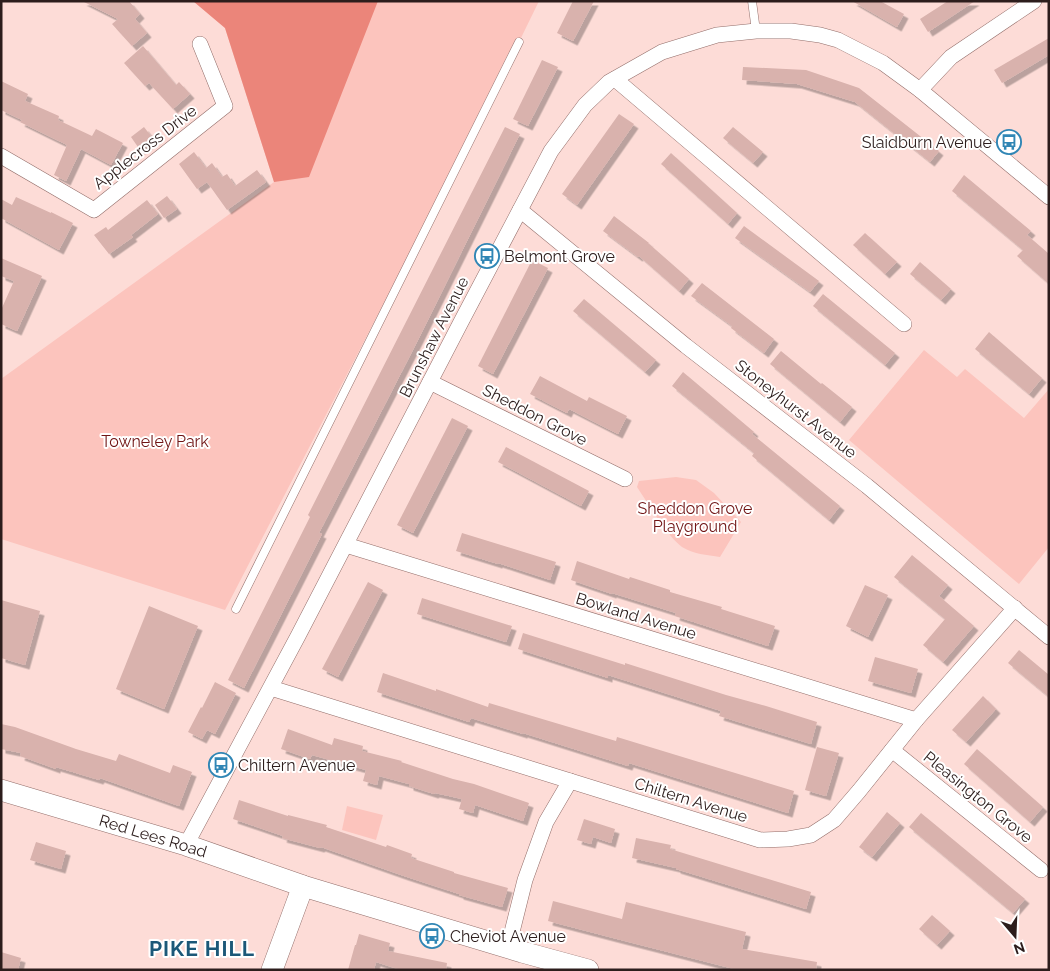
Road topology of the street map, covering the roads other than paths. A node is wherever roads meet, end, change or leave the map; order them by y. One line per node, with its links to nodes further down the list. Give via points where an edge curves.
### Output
1 (752, 1): 3 (lane)
2 (1034, 1): 7 (street, via 951,57)
3 (756, 31): 6 (street, Brunshaw Avenue, via 717,35 662,52); 7 (street, Brunshaw Avenue, via 791,31 838,40 884,63)
4 (519, 42): 16 (lane)
5 (200, 44): 8 (street, Applecross Drive, via 225,106 94,210)
6 (615, 79): 10 (street, Brunshaw Avenue, via 585,105 551,151); 11 (street)
7 (920, 90): 9 (street, Brunshaw Avenue)
8 (1, 156)
9 (1046, 192)
10 (520, 210): 12 (street, Brunshaw Avenue); 15 (street, Stoneyhurst Avenue)
11 (904, 324)
12 (430, 382): 13 (street, Sheddon Grove); 14 (street, Brunshaw Avenue)
13 (624, 480)
14 (346, 545): 18 (street, Brunshaw Avenue); 19 (street, Bowland Avenue)
15 (1015, 608): 17 (street, Stoneyhurst Avenue); 19 (street, Chiltern Avenue)
16 (236, 609)
17 (1049, 637)
18 (270, 688): 21 (street, Chiltern Avenue); 23 (street, Brunshaw Avenue)
19 (916, 720): 20 (street, Chiltern Avenue)
20 (892, 750): 21 (street, Chiltern Avenue, via 834,820 811,835 788,839 760,840); 24 (street, Pleasington Grove)
21 (570, 781): 26 (street, via 546,822 525,880)
22 (1, 790): 23 (street, Red Lees Road)
23 (186, 845): 25 (street, Red Lees Road)
24 (1041, 870)
25 (303, 886): 26 (street, Red Lees Road); 27 (street)
26 (508, 948): 28 (street, Red Lees Road)
27 (272, 970)
28 (588, 970)

